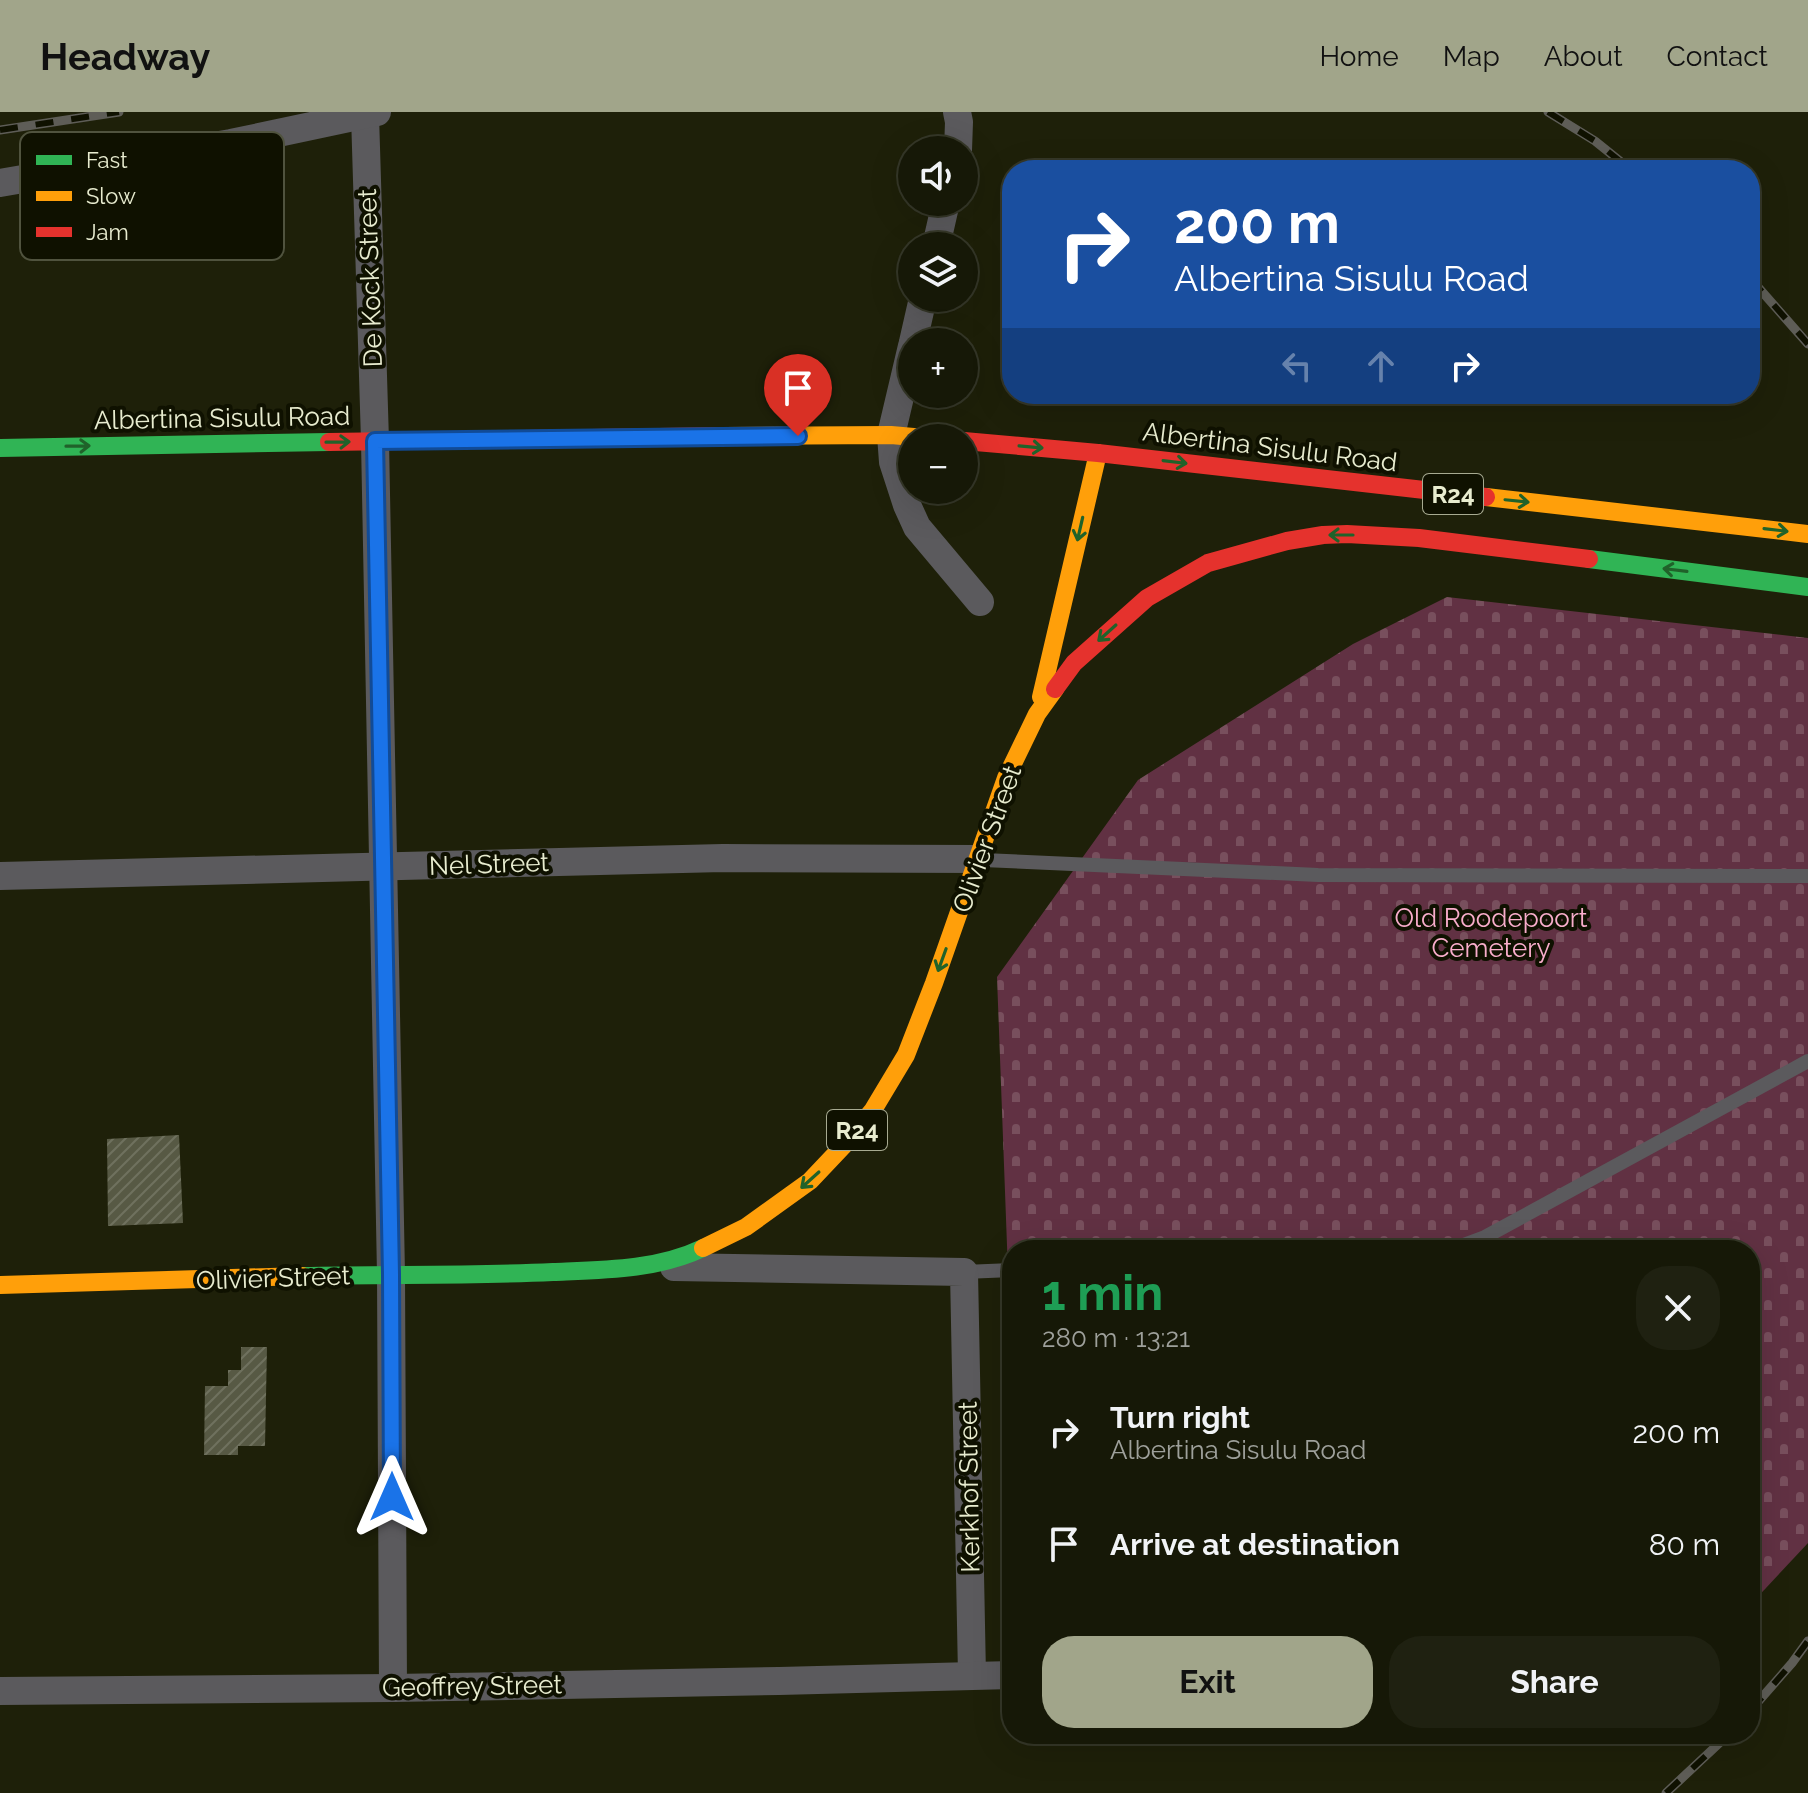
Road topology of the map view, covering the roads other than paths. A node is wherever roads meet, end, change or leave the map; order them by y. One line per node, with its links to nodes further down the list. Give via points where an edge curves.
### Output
1 (957, 112): 4 (street)
2 (371, 114): 3 (street); 10 (street, De Kock Street)
3 (284, 132)
4 (958, 136)
5 (20, 180): 6 (street)
6 (0, 183)
7 (898, 405): 8 (street)
8 (891, 435): 9 (main road, Albertina Sisulu Road); 10 (main road, Albertina Sisulu Road); 16 (street, via 893,462 911,516)
9 (898, 436)
10 (375, 441): 12 (main road, Albertina Sisulu Road, one-way to 10); 19 (street, De Kock Street)
11 (978, 442): 13 (main road, Albertina Sisulu Road / R24, one-way to 13)
12 (0, 448)
13 (1098, 453): 14 (main road, Albertina Sisulu Road / R24, one-way to 14); 17 (main road, one-way to 17)
14 (1808, 534)
15 (1808, 587): 17 (main road, Olivier Street / R24, one-way to 17, via 1419,538 1323,535 1208,563 1147,598 1074,663)
16 (980, 602)
17 (1037, 714): 18 (main road, Olivier Street / R24, via 1006,778)
18 (978, 859): 19 (street, Nel Street, via 723,858); 21 (lane, via 1318,875); 24 (main road, Olivier Street / R24, one-way to 24, via 906,1055 873,1110 810,1181 746,1227 692,1253)
19 (381, 867): 20 (street, Nel Street); 27 (street, De Kock Street)
20 (0, 876)
21 (1808, 876)
22 (1808, 1061): 23 (lane)
23 (1477, 1240)
24 (642, 1266): 26 (street, Olivier Street); 27 (main road, Olivier Street / R24, via 495,1275)
25 (1002, 1270): 26 (lane)
26 (964, 1272): 30 (street, Kerkhof Street)
27 (391, 1274): 28 (main road, Olivier Street / R24); 31 (street, De Kock Street)
28 (0, 1285)
29 (1002, 1675): 30 (street, Geoffrey Street)
30 (958, 1676): 31 (street, Geoffrey Street)
31 (393, 1688): 32 (street, Geoffrey Street)
32 (0, 1691)

